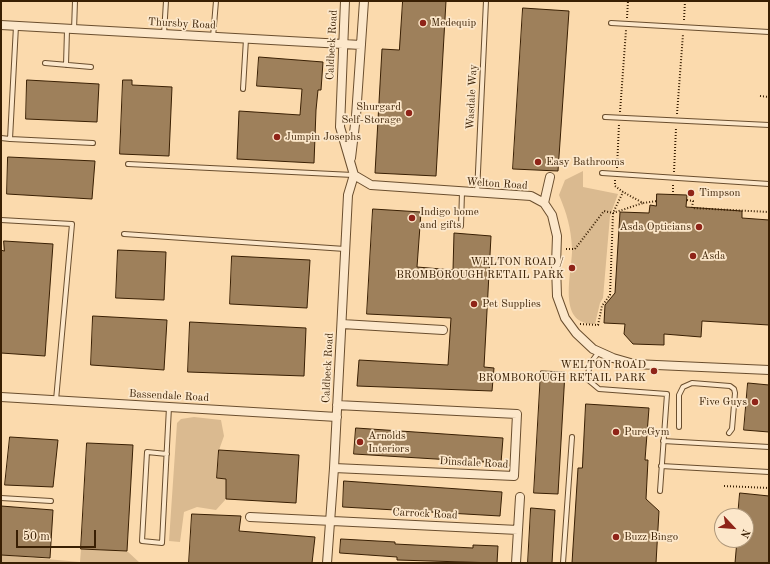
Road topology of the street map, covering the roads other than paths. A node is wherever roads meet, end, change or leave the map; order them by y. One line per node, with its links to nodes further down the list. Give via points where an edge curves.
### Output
1 (75, 1): 10 (lane)
2 (166, 1): 12 (lane)
3 (216, 1): 13 (lane)
4 (345, 1): 15 (street, Caldbeck Road)
5 (364, 1): 16 (street, Caldbeck Road)
6 (486, 1): 33 (lane, Wasdale Way)
7 (611, 23): 11 (lane)
8 (1, 25): 9 (street, Thursby Road)
9 (16, 26): 10 (street, Thursby Road); 24 (lane)
10 (70, 30): 12 (street, Thursby Road); 18 (lane)
11 (769, 32)
12 (164, 34): 13 (street, Thursby Road)
13 (213, 37): 14 (street, Thursby Road)
14 (246, 39): 15 (street, Thursby Road); 20 (lane)
15 (343, 44): 16 (street, Thursby Road); 26 (street, Caldbeck Road, via 340,127)
16 (361, 45): 26 (street, Caldbeck Road)
17 (45, 63): 18 (lane)
18 (66, 65): 19 (lane)
19 (91, 67)
20 (243, 90)
21 (605, 117): 22 (lane)
22 (769, 125)
23 (1, 138): 24 (lane)
24 (10, 139): 25 (lane)
25 (93, 143)
26 (350, 161): 29 (street, Caldbeck Road)
27 (128, 164): 29 (lane)
28 (602, 173): 31 (lane)
29 (354, 175): 32 (street, Welton Road, via 371,185); 38 (street, Caldbeck Road, via 348,195)
30 (550, 177): 34 (street)
31 (769, 184)
32 (462, 192): 33 (street, Welton Road); 36 (lane)
33 (477, 193): 34 (street, Welton Road, via 531,196)
34 (544, 203): 41 (street, via 552,215 557,236 557,296 576,333)
35 (1, 220): 44 (lane, via 72,224)
36 (461, 226)
37 (124, 234): 38 (lane)
38 (345, 249): 39 (street, Caldbeck Road)
39 (342, 324): 40 (street); 45 (street, Caldbeck Road)
40 (443, 330)
41 (598, 353): 42 (street, via 634,364); 51 (lane, via 590,364 587,379 599,389 667,394)
42 (769, 370)
43 (1, 397): 44 (street, Bassendale Road)
44 (56, 400): 46 (street, Bassendale Road)
45 (337, 405): 47 (street, Caldbeck Road); 55 (street, Dinsdale Road, via 517,414 515,468 514,476)
46 (169, 407): 47 (street, Bassendale Road); 53 (lane)
47 (337, 417): 55 (street, Caldbeck Road)
48 (679, 427): 49 (lane, via 679,395 683,387 692,383 730,386 735,393)
49 (730, 433)
50 (572, 436): 66 (lane)
51 (663, 441): 52 (lane); 54 (lane)
52 (769, 447)
53 (167, 454): 53 (lane, via 162,543 142,541 147,452)
54 (661, 466): 56 (lane); 57 (lane)
55 (334, 468): 62 (street, Caldbeck Road)
56 (769, 472)
57 (660, 491)
58 (520, 497): 63 (street)
59 (1, 498): 60 (lane)
60 (51, 501)
61 (250, 517): 62 (street, Carrock Road)
62 (330, 520): 63 (street, Carrock Road); 64 (street, Caldbeck Road)
63 (518, 530): 65 (street)
64 (327, 563)
65 (516, 563)
66 (563, 563)

